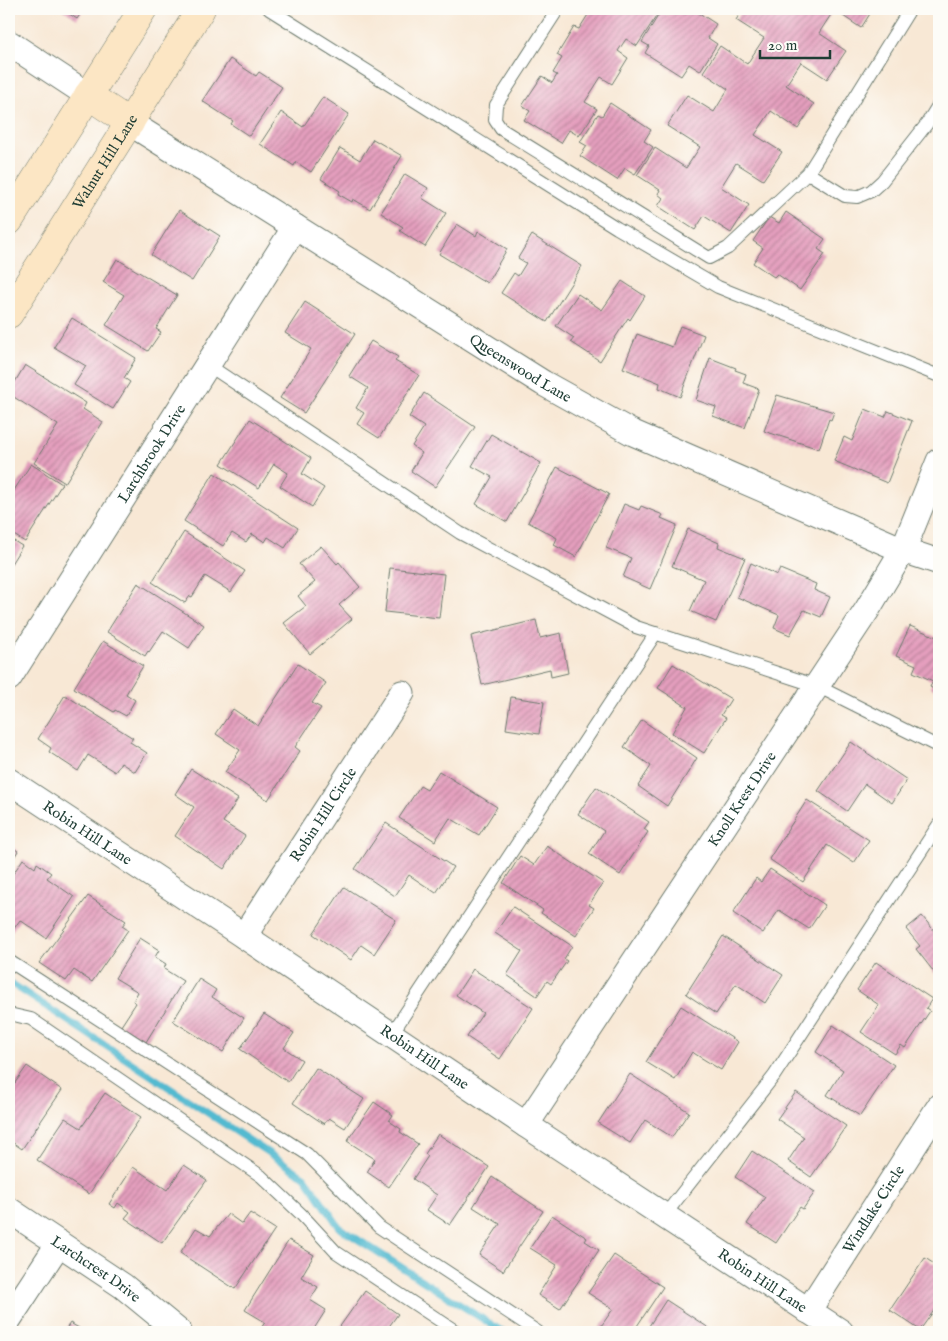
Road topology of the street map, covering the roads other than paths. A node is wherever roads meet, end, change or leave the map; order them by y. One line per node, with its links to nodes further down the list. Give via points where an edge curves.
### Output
1 (143, 9): 7 (main road)
2 (201, 9): 9 (main road, Walnut Hill Lane)
3 (269, 9): 15 (lane, via 617,228 718,287)
4 (558, 9): 10 (lane, via 496,105 495,120 501,129 709,258 728,248)
5 (910, 9): 10 (lane)
6 (9, 42): 7 (street)
7 (88, 95): 9 (main road); 11 (main road)
8 (939, 104): 10 (lane, via 926,125 871,191 857,197 845,196)
9 (130, 123): 12 (street, Queenswood Lane); 13 (main road, Walnut Hill Lane)
10 (808, 173)
11 (9, 221)
12 (295, 227): 14 (street, Larchbrook Drive); 17 (street, Queenswood Lane, via 543,383 631,432)
13 (9, 314)
14 (208, 365): 19 (lane, via 460,533 636,627); 20 (street, Larchbrook Drive)
15 (939, 376)
16 (939, 461): 17 (street, Knoll Krest Drive)
17 (903, 550): 18 (street, Queenswood Lane); 21 (street, Knoll Krest Drive)
18 (939, 562)
19 (656, 633): 21 (lane); 29 (lane)
20 (9, 678)
21 (817, 686): 23 (lane); 31 (street, Knoll Krest Drive)
22 (402, 693): 26 (street, Robin Hill Circle)
23 (939, 747)
24 (9, 781): 26 (street, Robin Hill Lane)
25 (939, 824): 33 (lane, via 774,1076)
26 (244, 936): 29 (street, Robin Hill Lane)
27 (9, 961): 39 (lane, via 307,1154 379,1227)
28 (9, 1014): 38 (lane, via 31,1019 261,1176 336,1252)
29 (392, 1035): 31 (street, Robin Hill Lane)
30 (939, 1107): 35 (street, Windlake Circle)
31 (526, 1125): 33 (street, Robin Hill Lane)
32 (9, 1210): 34 (street, Larchcrest Drive)
33 (664, 1216): 35 (street, Robin Hill Lane)
34 (59, 1243): 36 (street); 37 (street, Larchcrest Drive, via 123,1286)
35 (808, 1311): 40 (street, Robin Hill Lane)
36 (9, 1319)
37 (179, 1332)
38 (457, 1332)
39 (538, 1332)
40 (841, 1332)

